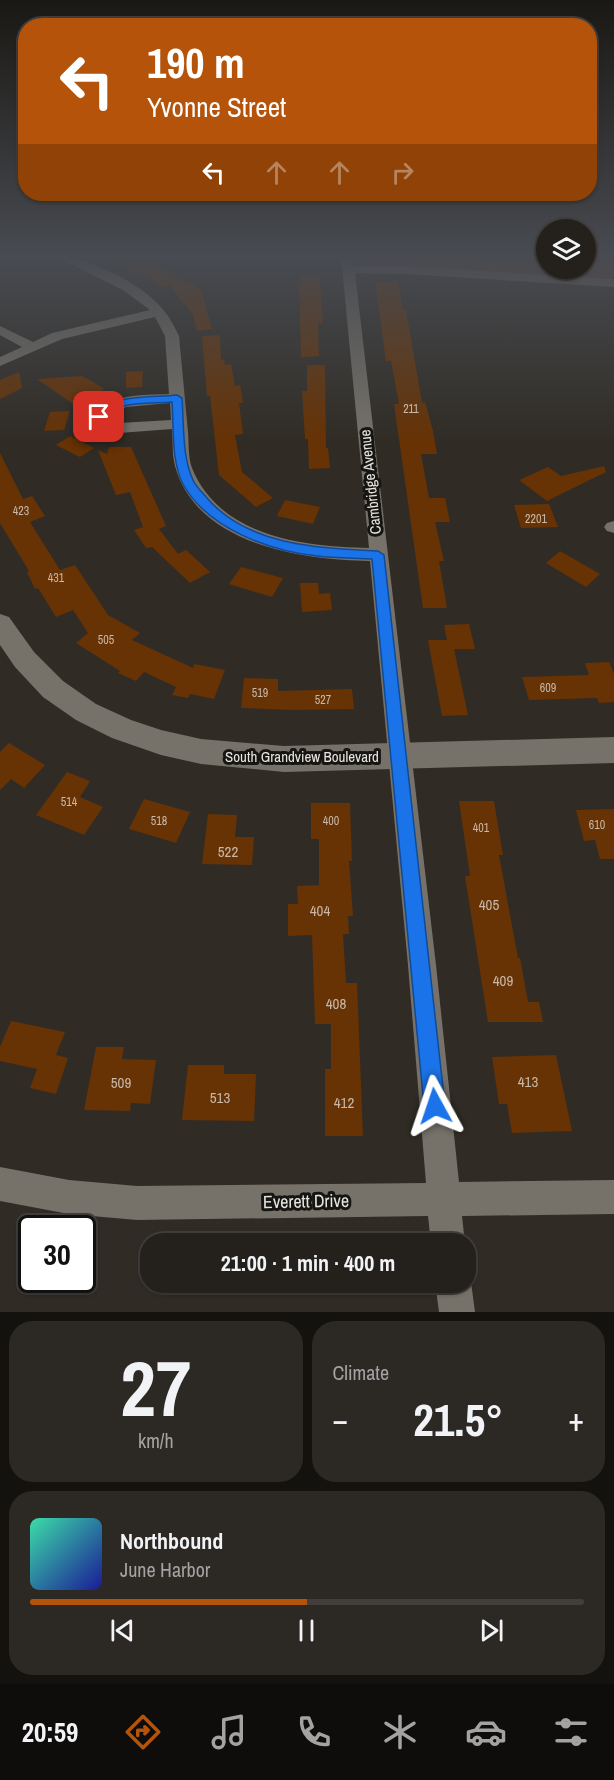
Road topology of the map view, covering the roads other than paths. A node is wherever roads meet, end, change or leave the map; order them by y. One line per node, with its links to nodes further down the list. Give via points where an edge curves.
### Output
1 (127, 319): 5 (street, via 74,331)
2 (164, 319): 7 (street, via 172,336)
3 (353, 319): 9 (street, Cambridge Avenue)
4 (0, 330): 5 (street)
5 (32, 347): 6 (street)
6 (0, 362)
7 (177, 398): 8 (street); 8 (street, via 116,404 99,417 111,428)
8 (179, 424): 9 (street, via 188,483 221,518 262,539 302,550)
9 (378, 555): 12 (street, Cambridge Avenue)
10 (0, 624): 12 (street, South Grandview Boulevard, via 21,656 62,696 94,717 136,735 189,751 239,758)
11 (614, 750): 12 (street, South Grandview Boulevard)
12 (398, 757): 15 (street, Cambridge Avenue)
13 (0, 1184): 15 (street, Everett Drive, via 69,1197 137,1203)
14 (614, 1197): 15 (street, Everett Drive)
15 (443, 1200): 16 (street, Cambridge Avenue)
16 (447, 1233)
17 (454, 1293): 18 (street)
18 (457, 1312)

